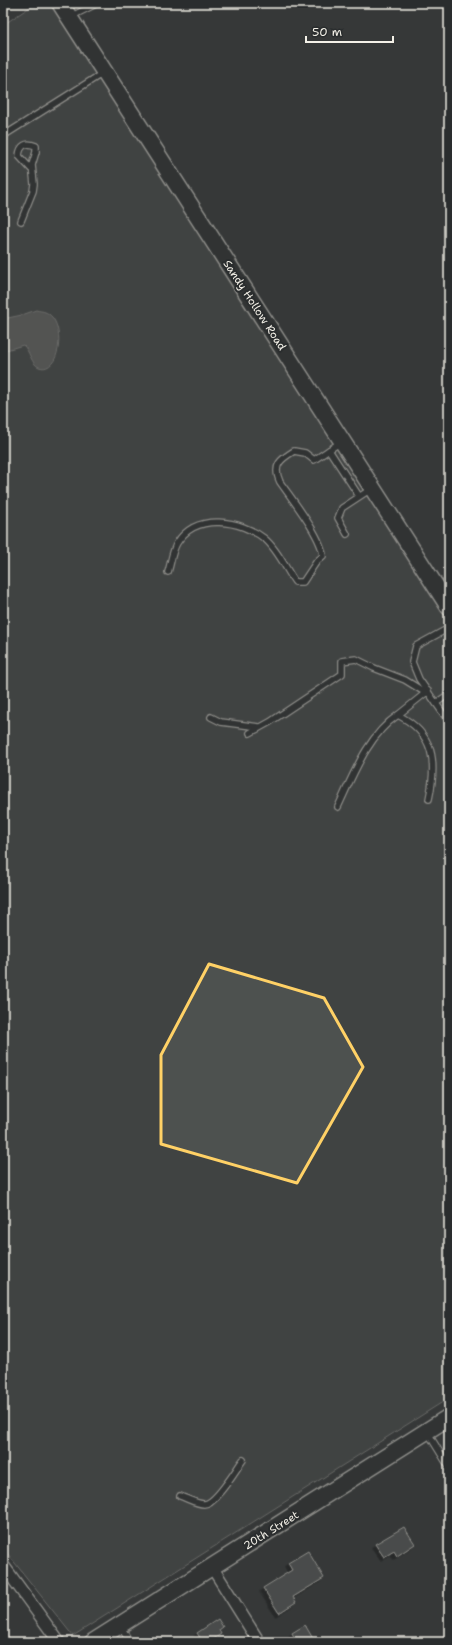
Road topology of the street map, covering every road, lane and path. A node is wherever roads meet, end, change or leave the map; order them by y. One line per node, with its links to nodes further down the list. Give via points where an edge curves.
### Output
1 (60, 3): 3 (street, Sandy Hollow Road)
2 (98, 3): 3 (lane)
3 (69, 17): 4 (street, Sandy Hollow Road)
4 (105, 72): 5 (lane); 8 (street, Sandy Hollow Road)
5 (3, 136)
6 (31, 169): 7 (lane, via 19,156 20,149 30,143 36,146 32,171 34,184)
7 (20, 221)
8 (343, 441): 9 (lane); 10 (street, Sandy Hollow Road)
9 (329, 450): 11 (lane); 13 (lane, via 314,460 294,451 279,463 276,470 280,482 315,533 323,551 323,556 303,582 295,582 266,540 246,529 218,522 200,523 178,541)
10 (373, 487): 11 (lane); 14 (street, Sandy Hollow Road)
11 (359, 496): 12 (lane, via 342,508 338,518)
12 (347, 534)
13 (168, 572)
14 (449, 607)
15 (449, 628): 16 (lane, via 416,646 412,662)
16 (427, 692): 18 (lane); 19 (lane); 22 (lane, via 356,659 342,661 342,674)
17 (449, 694): 18 (lane)
18 (436, 703): 21 (lane)
19 (398, 715): 24 (lane, via 410,721 432,751 433,781); 25 (lane, via 375,737)
20 (211, 718): 22 (lane, via 220,722)
21 (449, 722)
22 (259, 727): 23 (lane)
23 (250, 732)
24 (429, 799)
25 (338, 807)
26 (449, 1417): 27 (street, 20th Street)
27 (426, 1431): 29 (lane); 32 (street, 20th Street)
28 (243, 1460): 30 (lane, via 219,1494 209,1503 204,1504)
29 (449, 1467)
30 (180, 1496)
31 (3, 1565): 34 (street)
32 (212, 1567): 33 (street, 20th Street); 37 (street)
33 (120, 1625): 35 (street, 20th Street); 36 (lane)
34 (59, 1642)
35 (93, 1642)
36 (130, 1642)
37 (259, 1642)

